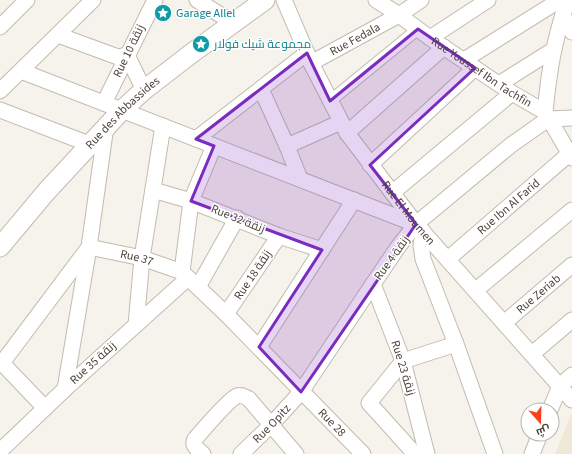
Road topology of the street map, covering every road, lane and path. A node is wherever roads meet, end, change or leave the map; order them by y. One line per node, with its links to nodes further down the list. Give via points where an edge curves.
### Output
1 (27, 0): 14 (street)
2 (93, 0): 17 (street)
3 (155, 0): 20 (street, Rue 10 زنقة)
4 (198, 0): 13 (street)
5 (265, 0): 13 (street, Rue des Abbassides)
6 (284, 0): 21 (street, Rue El Moumen)
7 (376, 0): 12 (street, Rue Youssef Ibn Tachfin)
8 (421, 0): 12 (street, Rue Fedala)
9 (488, 0): 16 (street)
10 (568, 0): 11 (street)
11 (561, 7): 15 (street); 19 (street); 22 (street)
12 (399, 15): 16 (street, Rue Youssef Ibn Tachfin); 21 (street, Rue Fedala)
13 (233, 23): 26 (street, Rue des Abbassides)
14 (0, 27)
15 (572, 32)
16 (424, 34): 18 (street, Rue Youssef Ibn Tachfin); 29 (street)
17 (58, 35): 20 (street, via 118,57); 23 (street)
18 (444, 47): 22 (street, Rue Youssef Ibn Tachfin); 37 (street)
19 (553, 50): 24 (street); 33 (street)
20 (127, 55): 26 (street); 30 (street, Rue 10 زنقة)
21 (309, 58): 25 (street, Rue Fedala); 29 (street, Rue El Moumen)
22 (469, 64): 24 (street, Rue Youssef Ibn Tachfin); 43 (street)
23 (21, 71): 27 (street); 30 (street)
24 (499, 84): 28 (street, Rue Youssef Ibn Tachfin)
25 (261, 89): 38 (street, Rue Fedala); 41 (street)
26 (144, 90): 32 (street, Rue des Abbassides)
27 (0, 91)
28 (512, 93): 33 (street, Rue Youssef Ibn Tachfin); 46 (street)
29 (330, 101): 37 (street, Rue El Moumen)
30 (104, 103): 32 (street)
31 (0, 110): 39 (street)
32 (122, 110): 35 (street, Rue des Abbassides); 36 (street)
33 (546, 116): 34 (street); 42 (street, Rue Youssef Ibn Tachfin); 51 (street, Rue 4 زنقة)
34 (572, 118)
35 (106, 126): 39 (street, Rue des Abbassides); 54 (street)
36 (163, 126): 38 (street); 45 (street)
37 (344, 128): 41 (street); 43 (street, Rue El Moumen)
38 (196, 139): 40 (street)
39 (89, 144): 53 (street, Rue des Abbassides)
40 (214, 146): 44 (street); 48 (street)
41 (287, 146): 44 (street)
42 (571, 156): 57 (street, Rue Ibn Al Farid)
43 (370, 165): 46 (street, Rue El Moumen)
44 (300, 179): 47 (street)
45 (153, 190): 48 (street, Rue 32 زنقة); 56 (street)
46 (392, 193): 51 (street, Rue El Moumen)
47 (354, 200): 51 (street); 55 (street)
48 (191, 201): 50 (street, Rue 32 زنقة); 59 (street)
49 (572, 210): 61 (street)
50 (237, 218): 52 (street, Rue 32 زنقة); 59 (street, Rue 35 زنقة)
51 (419, 228): 57 (street, Rue El Moumen); 60 (street, Rue 4 زنقة, via 398,247); 66 (street, via 423,259)
52 (279, 236): 55 (street, Rue 32 زنقة); 62 (street, Rue 18 زنقة)
53 (2, 241)
54 (89, 247): 56 (street, Rue 37); 70 (street); 73 (street)
55 (322, 250): 67 (street)
56 (142, 258): 59 (street, Rue 37); 65 (street)
57 (448, 259): 61 (street, Rue El Moumen)
58 (572, 265): 64 (street, Rue Zeriab)
59 (190, 279): 62 (street, Rue 28); 65 (street, Rue 35 زنقة)
60 (373, 284): 69 (street, Rue 23 زنقة); 74 (street, Rue 4 زنقة)
61 (476, 290): 64 (street, Rue El Moumen)
62 (226, 314): 67 (street, Rue 28)
63 (572, 320): 68 (street)
64 (504, 323): 68 (street, Rue El Moumen)
65 (136, 325): 73 (street, Rue 35 زنقة)
66 (456, 344): 69 (street); 87 (street)
67 (259, 347): 74 (street, Rue 28)
68 (532, 354): 72 (street, Rue El Moumen)
69 (403, 361): 85 (street, via 369,403); 86 (street, Rue 23 زنقة)
70 (1, 362): 77 (street)
71 (572, 375): 72 (street)
72 (560, 386): 75 (street, Rue El Moumen); 76 (street)
73 (65, 389): 77 (street, Rue 35 زنقة)
74 (301, 392): 78 (street, Rue Opitz); 84 (street, Rue 28)
75 (572, 400)
76 (553, 402)
77 (45, 408): 81 (street, Rue 35 زنقة)
78 (271, 425): 80 (street, via 248,399 240,396 233,399 195,439 193,442); 82 (street, Rue Opitz); 83 (street)
79 (537, 442): 88 (street)
80 (198, 450)
81 (0, 451)
82 (241, 454)
83 (296, 454)
84 (363, 454)
85 (415, 454)
86 (427, 454)
87 (495, 454)
88 (532, 454)

